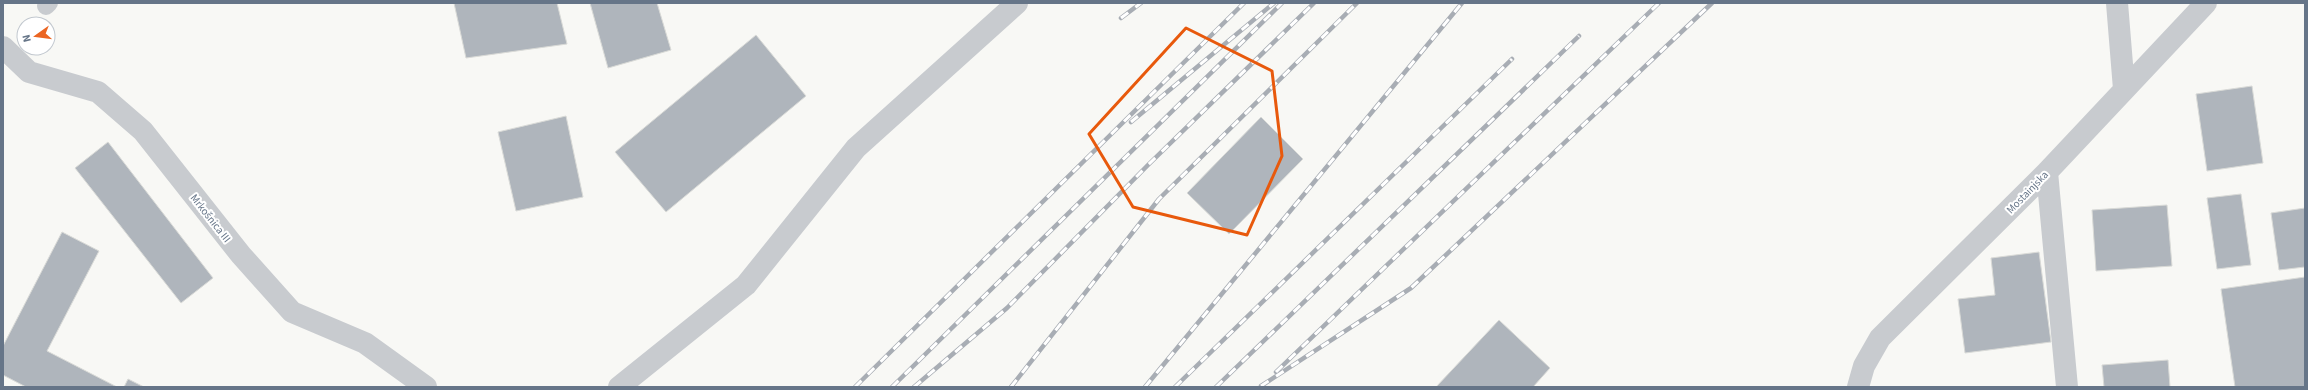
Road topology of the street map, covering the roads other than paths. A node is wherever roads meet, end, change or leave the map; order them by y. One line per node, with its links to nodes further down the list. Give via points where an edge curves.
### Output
1 (1017, 3): 9 (street, via 856,148 746,285)
2 (2117, 3): 5 (street)
3 (2206, 3): 5 (street, Mostainjska)
4 (3, 47): 8 (street, Mrkošnica III, via 29,72 98,92 143,132 241,255 292,312 365,343)
5 (2124, 89): 6 (street, Mostainjska)
6 (2047, 172): 7 (street, Mostainjska, via 1880,338); 10 (street)
7 (1855, 386)
8 (426, 387)
9 (619, 387)
10 (2067, 387)

